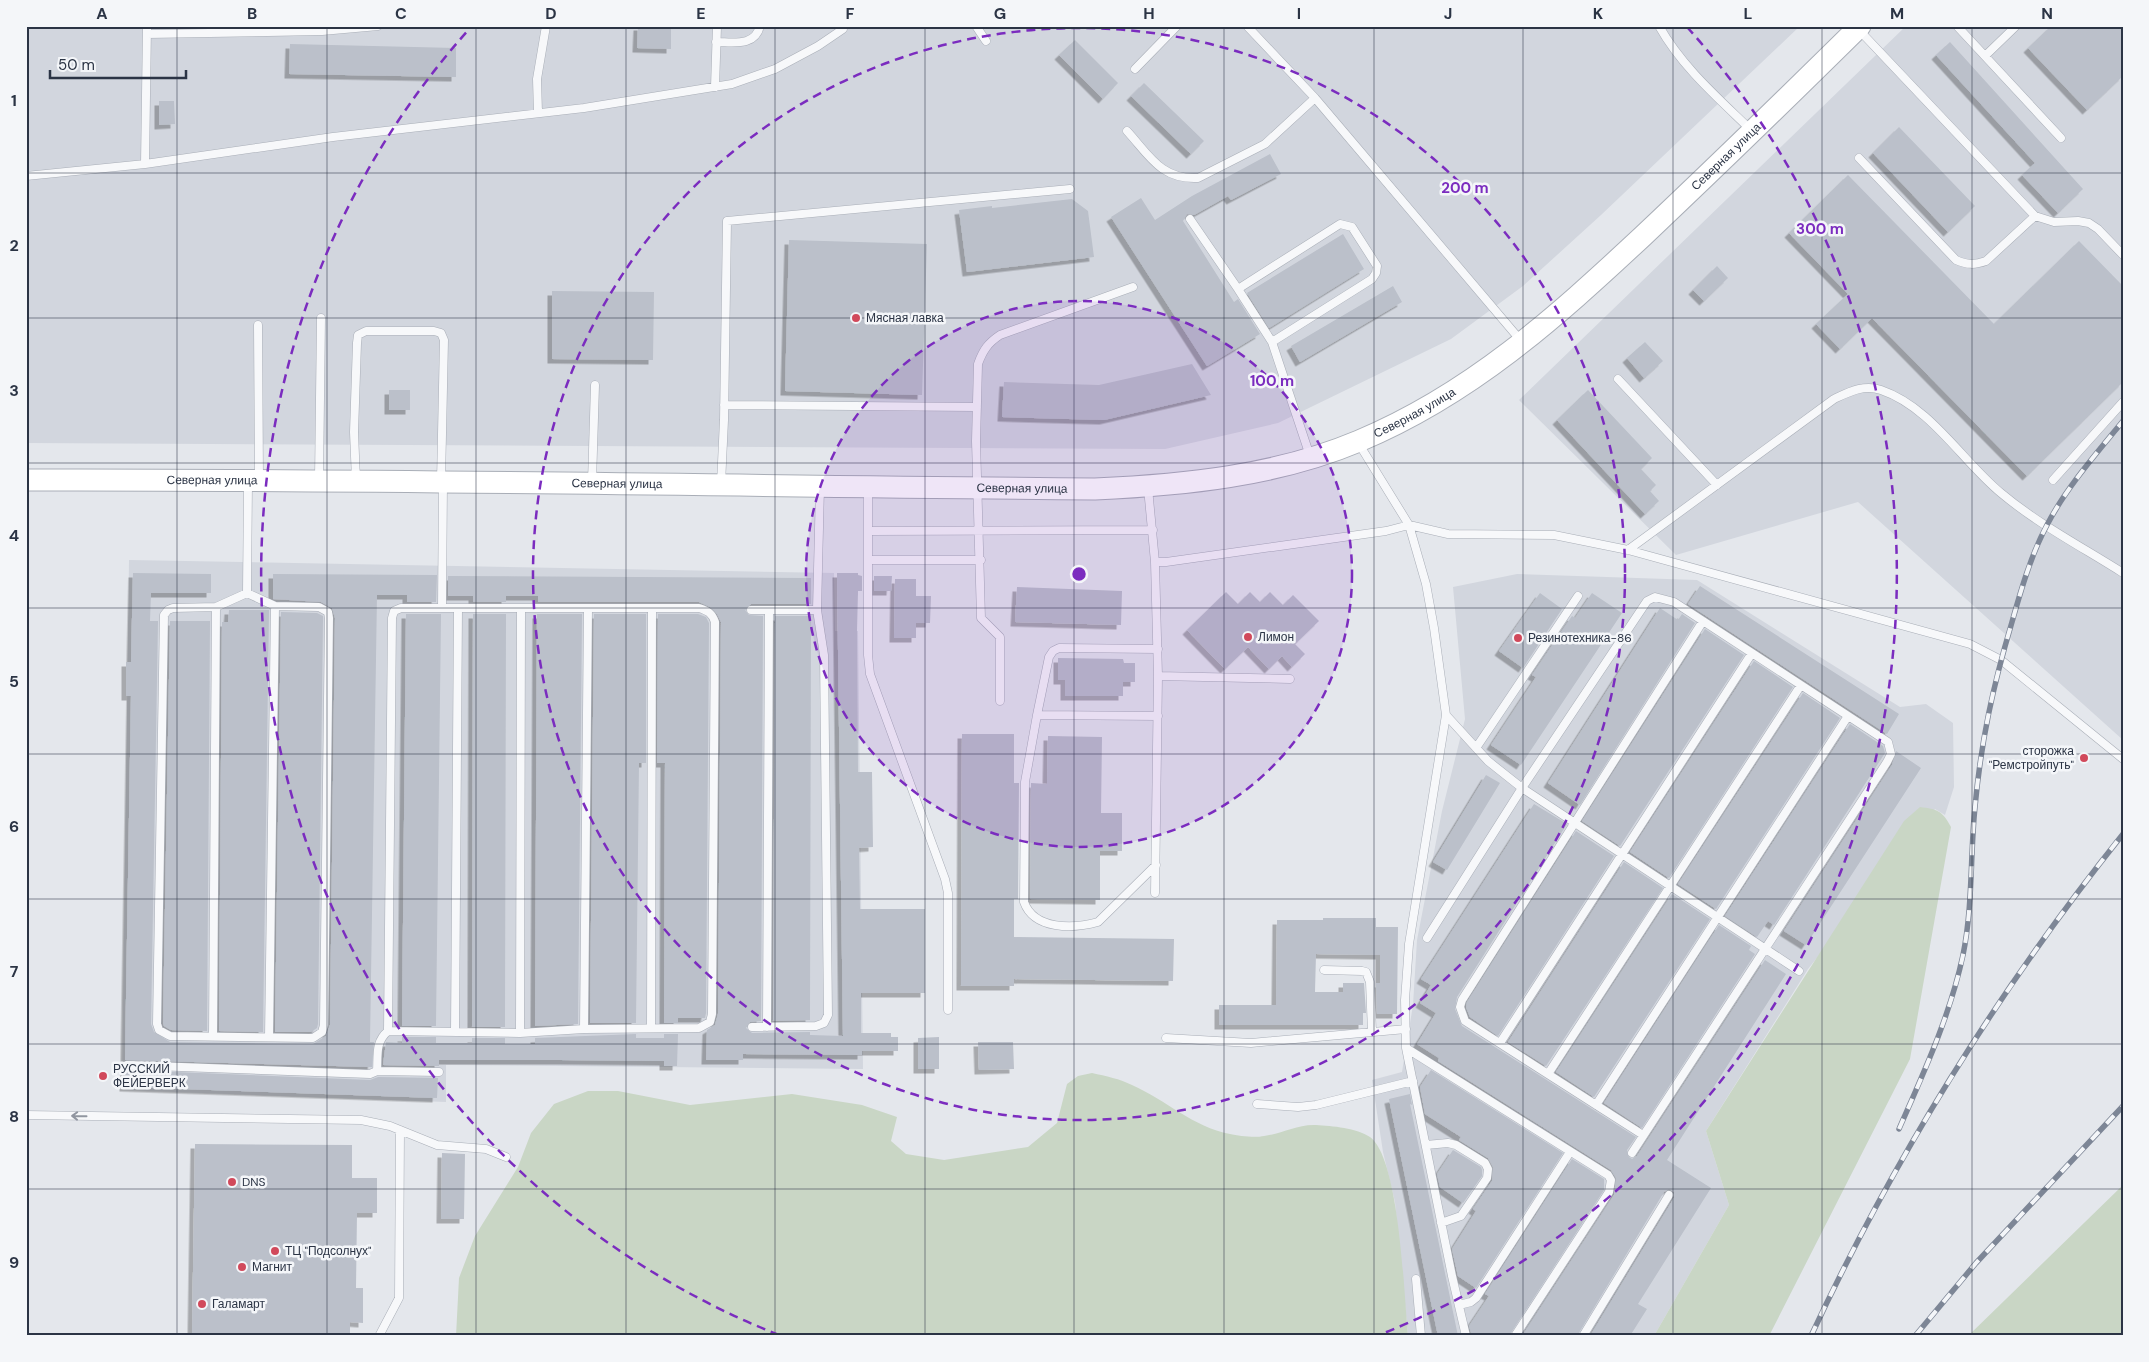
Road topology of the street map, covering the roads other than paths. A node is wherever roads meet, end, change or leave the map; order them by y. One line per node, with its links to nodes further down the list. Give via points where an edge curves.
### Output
1 (378, 26): 13 (lane, via 322,31)
2 (546, 26): 20 (lane, via 538,79)
3 (716, 26): 15 (lane)
4 (760, 26): 15 (lane, via 752,40)
5 (976, 26): 14 (lane)
6 (1176, 26): 17 (lane)
7 (1247, 26): 19 (lane)
8 (1659, 26): 22 (lane, via 1668,43 1706,87)
9 (1957, 26): 16 (lane)
10 (2016, 26): 16 (lane)
11 (845, 27): 18 (lane, via 775,69)
12 (1858, 27): 22 (main road, Северная улица); 28 (lane)
13 (147, 30): 25 (lane)
14 (986, 41)
15 (716, 42): 18 (lane)
16 (1985, 56): 23 (lane)
17 (1135, 69)
18 (715, 87): 20 (lane)
19 (1315, 98): 21 (lane, via 1265,144 1198,178 1164,172); 36 (lane)
20 (538, 113): 25 (lane, via 333,137)
21 (1127, 131)
22 (1753, 132): 36 (main road, Северная улица)
23 (2061, 138)
24 (1859, 158): 28 (lane, via 1956,260 1965,264 1986,261)
25 (145, 164): 26 (lane)
26 (26, 176)
27 (1070, 189): 40 (lane, via 728,221)
28 (2035, 216): 30 (lane, via 2054,222 2089,223)
29 (1190, 219): 32 (lane)
30 (2123, 255)
31 (1133, 287): 41 (lane, via 1000,335 989,342 978,364)
32 (1238, 289): 35 (lane); 35 (lane, via 1340,224 1352,227 1376,266 1372,280)
33 (320, 318): 46 (lane)
34 (258, 325): 45 (lane)
35 (1272, 342): 43 (lane)
36 (1524, 343): 42 (main road, Северная улица, via 1426,409)
37 (1618, 379): 51 (lane)
38 (595, 385): 50 (lane)
39 (2123, 402): 48 (lane)
40 (724, 404): 41 (lane); 52 (lane)
41 (977, 407): 56 (lane)
42 (1358, 442): 43 (main road, Северная улица); 57 (lane)
43 (1311, 458): 53 (main road, Северная улица, via 1215,479)
44 (26, 480): 45 (main road, Северная улица)
45 (254, 480): 46 (main road, Северная улица); 66 (lane)
46 (319, 480): 47 (main road, Северная улица)
47 (356, 480): 49 (main road, Северная улица); 49 (lane, via 354,432 358,335 366,332 434,331 444,340)
48 (2054, 480)
49 (442, 481): 50 (main road, Северная улица); 70 (lane)
50 (592, 484): 52 (main road, Северная улица)
51 (1717, 485): 61 (lane); 65 (lane, via 1834,399 1860,388 1880,389 1906,402 1932,424 2016,506)
52 (721, 486): 54 (main road, Северная улица)
53 (1148, 486): 56 (main road, Северная улица); 58 (lane)
54 (820, 487): 55 (main road, Северная улица); 77 (lane)
55 (868, 487): 56 (main road, Северная улица); 59 (lane)
56 (978, 488): 60 (lane)
57 (1409, 525): 61 (lane, via 1448,534 1554,536); 64 (lane, via 1386,532); 86 (lane, via 1426,584)
58 (1153, 530): 60 (lane); 64 (lane)
59 (868, 531): 60 (lane); 62 (lane)
60 (980, 531): 63 (lane)
61 (1628, 550): 90 (lane, via 1977,647 2001,660)
62 (868, 560): 63 (lane); 102 (lane, via 870,674 948,893)
63 (981, 560): 84 (lane, via 981,618 1000,637)
64 (1156, 562): 79 (lane)
65 (2123, 573)
66 (247, 593): 68 (lane); 69 (lane)
67 (1578, 596): 89 (lane)
68 (275, 606): 113 (lane); 113 (lane, via 319,607 328,612 329,618 324,1025 322,1032 313,1038)
69 (216, 608): 112 (lane); 112 (lane, via 174,608 164,615 163,622 157,1024 159,1030 170,1036)
70 (442, 608): 71 (lane); 108 (lane, via 401,608 394,611 392,618)
71 (458, 608): 72 (lane); 109 (lane)
72 (521, 608): 73 (lane); 110 (lane)
73 (588, 608): 74 (lane); 105 (lane)
74 (652, 608): 106 (lane); 106 (lane, via 699,608 712,614 715,622 712,1014 710,1022 699,1028)
75 (751, 610): 76 (lane)
76 (769, 610): 77 (lane); 104 (lane)
77 (818, 610): 104 (lane, via 824,655 828,1015 824,1023 816,1026)
78 (1703, 621): 80 (lane); 91 (lane, via 1664,598 1655,597 1647,601); 92 (lane)
79 (1158, 649): 81 (lane); 85 (lane, via 1059,648 1053,651)
80 (1752, 653): 83 (lane); 93 (lane)
81 (1158, 676): 82 (lane); 87 (lane)
82 (1290, 679)
83 (1801, 685): 88 (lane); 95 (lane)
84 (1000, 701)
85 (1037, 715): 87 (lane); 94 (lane, via 1024,782 1024,902 1027,910 1037,919 1056,925 1098,922)
86 (1446, 715): 89 (lane); 107 (lane, via 1408,944)
87 (1158, 716): 94 (lane)
88 (1848, 716): 97 (lane); 99 (lane, via 1888,742 1891,754)
89 (1476, 748): 91 (lane)
90 (2123, 759)
91 (1522, 788): 92 (lane); 98 (lane)
92 (1575, 823): 93 (lane); 115 (lane, via 1462,1000 1460,1007 1465,1020)
93 (1622, 854): 95 (lane); 115 (lane)
94 (1156, 865): 96 (lane)
95 (1670, 886): 97 (lane); 120 (lane)
96 (1155, 893)
97 (1717, 917): 99 (lane); 123 (lane)
98 (1427, 938)
99 (1764, 948): 101 (lane); 126 (lane)
100 (1324, 970): 111 (lane, via 1366,972 1370,982)
101 (1798, 971)
102 (948, 1010)
103 (752, 1027): 104 (lane)
104 (767, 1027)
105 (584, 1028): 106 (lane); 110 (lane)
106 (651, 1028)
107 (1406, 1029): 111 (lane); 116 (lane)
108 (388, 1031): 109 (lane); 118 (lane, via 378,1043)
109 (455, 1032): 110 (lane)
110 (520, 1032)
111 (1372, 1032): 114 (lane, via 1251,1043)
112 (213, 1036): 113 (lane)
113 (269, 1037)
114 (1166, 1038)
115 (1500, 1043): 120 (lane)
116 (1406, 1048): 121 (lane); 128 (lane)
117 (128, 1065): 118 (lane, via 370,1074)
118 (377, 1070): 119 (lane)
119 (439, 1072)
120 (1548, 1074): 123 (lane)
121 (1413, 1081): 122 (lane, via 1316,1105); 127 (lane)
122 (1257, 1104)
123 (1596, 1105): 126 (lane)
124 (26, 1115): 125 (lane, one-way to 124, via 361,1120)
125 (400, 1130): 130 (lane, via 437,1145 486,1149); 135 (lane, via 398,1298)
126 (1643, 1135): 129 (lane)
127 (1426, 1145): 132 (lane); 132 (lane, via 1456,1145 1485,1163 1488,1169 1486,1178 1462,1216)
128 (1570, 1152): 134 (lane, via 1476,1298); 138 (lane, via 1608,1175 1609,1192)
129 (1632, 1153)
130 (506, 1157)
131 (1668, 1196): 139 (lane)
132 (1441, 1223): 134 (lane)
133 (1416, 1279): 136 (lane)
134 (1459, 1305): 137 (lane)
135 (380, 1336)
136 (1420, 1336)
137 (1466, 1336)
138 (1515, 1336)
139 (1583, 1336)

